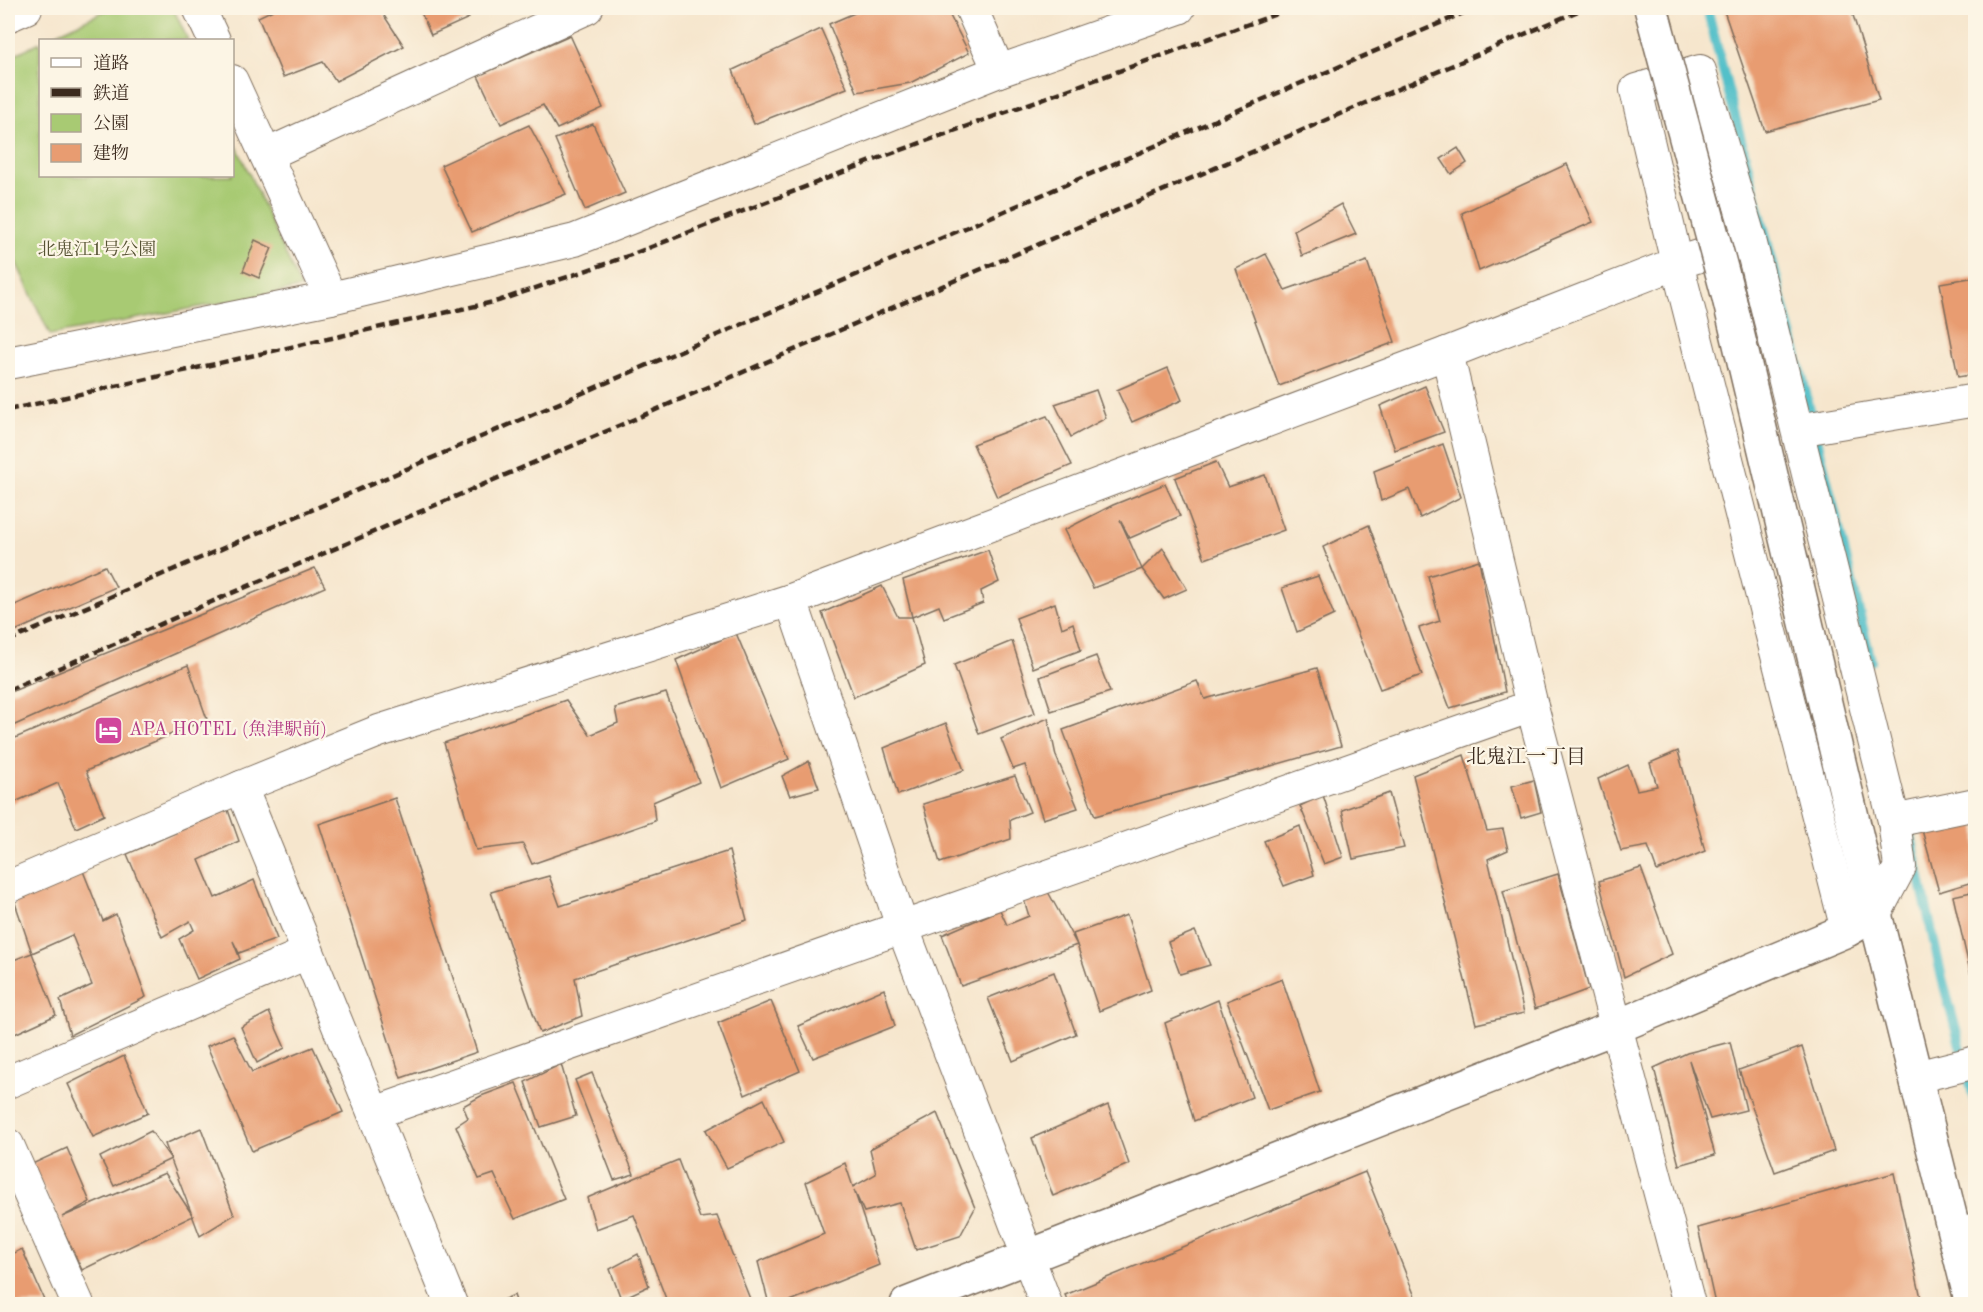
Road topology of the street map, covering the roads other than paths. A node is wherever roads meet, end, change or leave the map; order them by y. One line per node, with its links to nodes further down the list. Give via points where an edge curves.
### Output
1 (26, 8): 7 (street)
2 (200, 8): 8 (street)
3 (587, 8): 11 (street)
4 (971, 8): 9 (street)
5 (1179, 8): 9 (street)
6 (1651, 8): 25 (street, bridge, via 1729,298)
7 (8, 16)
8 (214, 39)
9 (999, 71): 14 (street, via 575,240)
10 (234, 85): 11 (street)
11 (266, 155): 14 (street)
12 (1750, 240): 13 (street); 13 (street, via 1700,71 1635,90); 18 (street)
13 (1677, 263): 15 (street); 27 (street)
14 (331, 298): 16 (street)
15 (1447, 353): 19 (street); 20 (street)
16 (8, 363)
17 (1976, 400): 18 (street)
18 (1798, 430): 23 (street)
19 (791, 600): 21 (street, via 379,731); 26 (street)
20 (1532, 706): 26 (street); 29 (street)
21 (241, 787): 24 (street); 28 (street)
22 (1976, 804): 23 (street)
23 (1894, 821): 25 (street, via 1900,867)
24 (8, 887)
25 (1875, 914): 27 (street); 31 (street)
26 (902, 926): 33 (street); 36 (street)
27 (1847, 930): 29 (street)
28 (307, 953): 32 (street); 33 (street)
29 (1616, 1027): 36 (street); 42 (street)
30 (1976, 1062): 31 (street)
31 (1916, 1077): 35 (street)
32 (8, 1082)
33 (374, 1113): 39 (street)
34 (8, 1145): 38 (street)
35 (1965, 1231): 37 (street)
36 (1029, 1257): 40 (street); 41 (street)
37 (1971, 1304)
38 (78, 1305)
39 (451, 1305)
40 (907, 1305)
41 (1046, 1305)
42 (1689, 1305)

